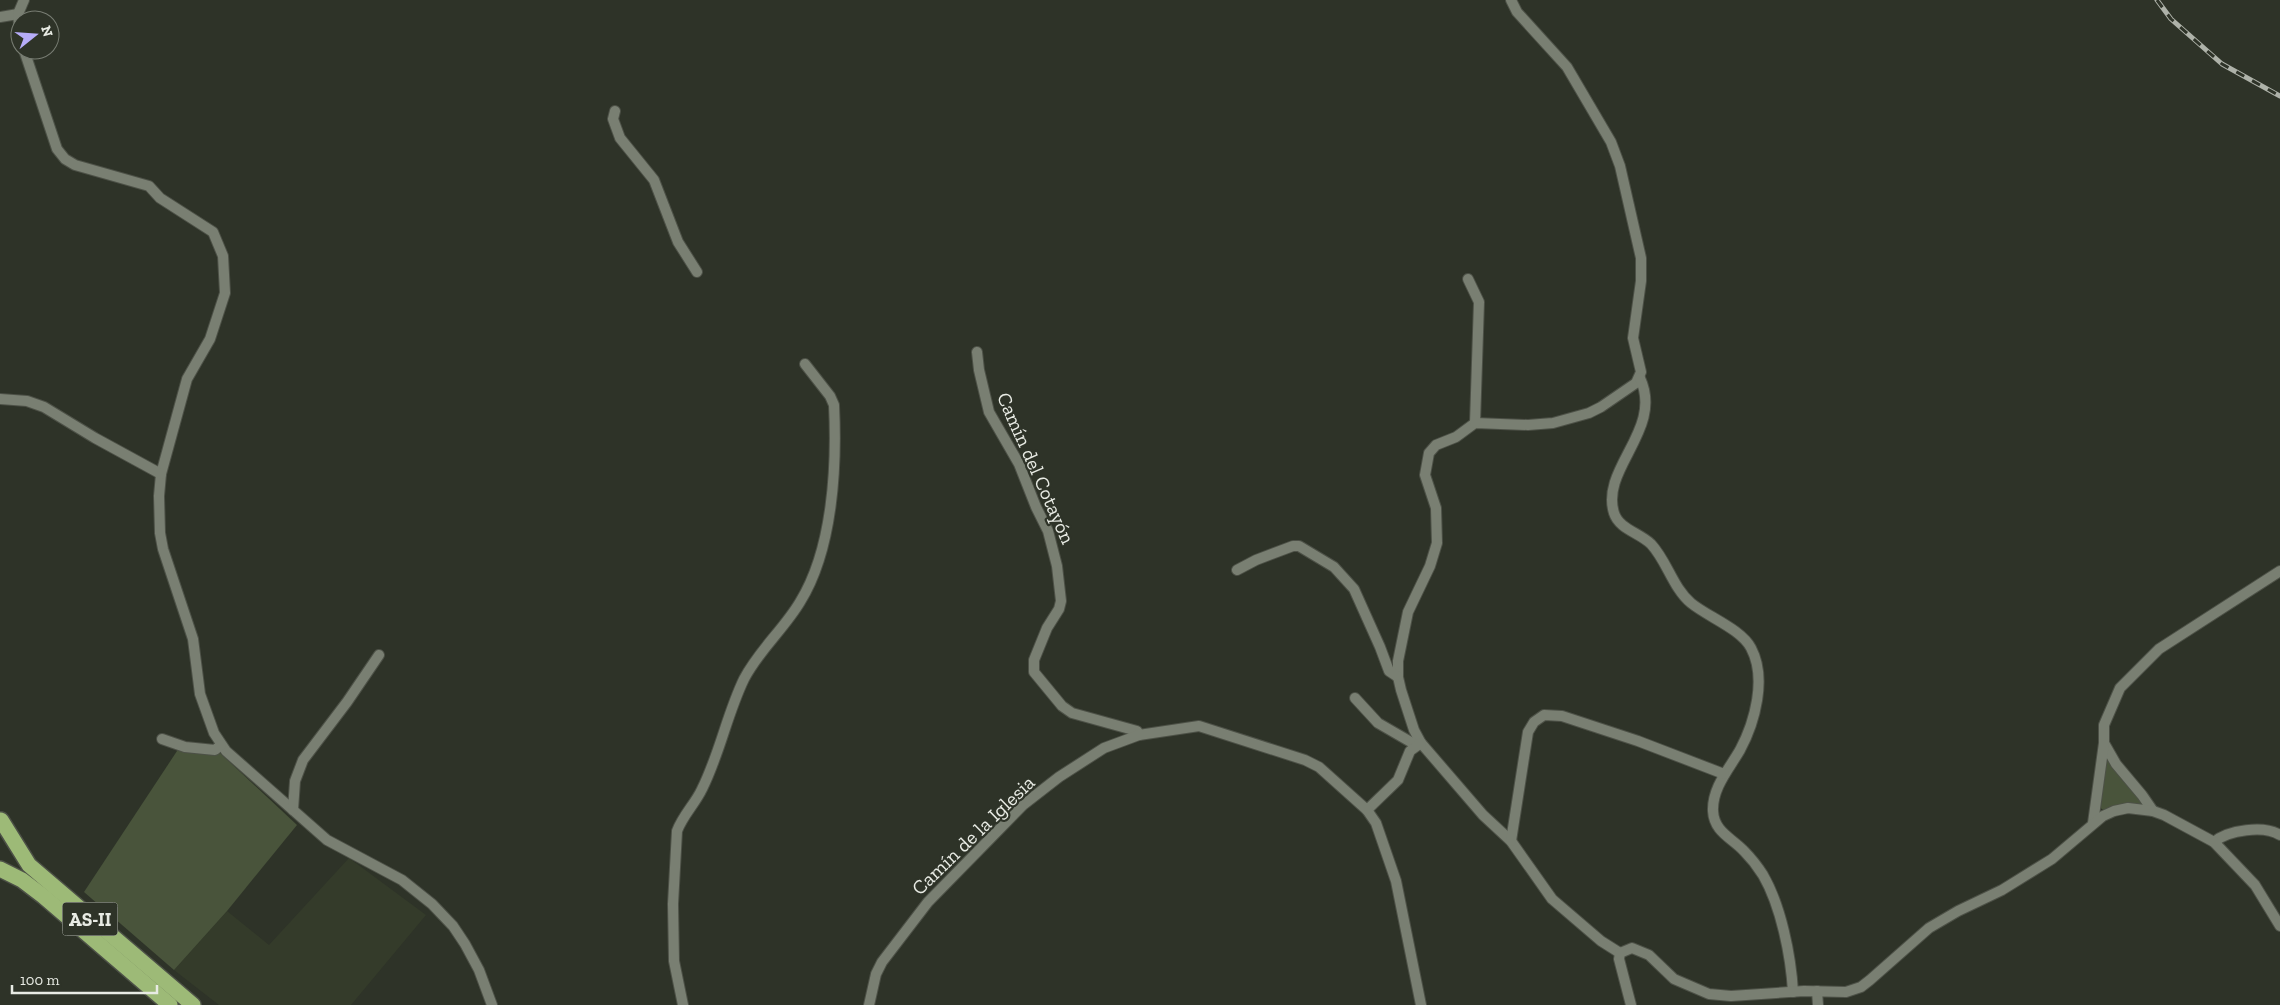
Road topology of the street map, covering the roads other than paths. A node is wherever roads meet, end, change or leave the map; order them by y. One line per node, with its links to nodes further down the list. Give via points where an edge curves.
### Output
1 (1511, 0): 8 (street, via 1517,12 1568,67 1611,142 1620,166 1641,258 1633,338 1641,366)
2 (27, 60): 11 (street, via 58,150 65,159 75,165 149,186 160,198 213,232 224,256 225,293 210,339 187,379)
3 (616, 110): 4 (street, via 613,119 620,138 654,180 678,242)
4 (697, 272)
5 (1468, 279): 10 (street, via 1479,302)
6 (977, 352): 17 (street, Camín del Cotayón, via 989,412 1019,464 1048,531 1058,566 1061,601 1034,660 1034,672 1062,706 1072,713 1119,725 1137,731)
7 (805, 364): 39 (street, via 834,405 834,475 830,512 824,542 802,600 752,663 702,790 681,819 677,831 674,961)
8 (1640, 378): 10 (street, via 1601,407 1562,420 1528,425); 22 (street, via 1647,407 1612,497 1615,516 1622,525 1653,546 1690,602 1744,639 1756,660 1759,685 1753,716 1741,749)
9 (0, 399): 11 (street, via 27,401 44,407)
10 (1475, 423): 15 (street, via 1456,437 1436,445 1429,453 1426,475 1436,508 1437,543 1403,627)
11 (162, 474): 21 (street, via 160,533 163,549 193,639 204,708)
12 (1237, 570): 15 (street, via 1293,546 1299,546 1334,567 1354,589 1389,671)
13 (2280, 572): 19 (street, via 2187,630 2130,677 2120,688 2110,709 2104,725)
14 (379, 655): 23 (street, via 303,760 295,780)
15 (1398, 677): 20 (street)
16 (1355, 698): 20 (street, via 1378,723)
17 (1139, 735): 24 (street, Camín de la Iglesia, via 1199,726 1210,728 1319,767); 40 (street, Camín de la Iglesia, via 1104,748 1023,805 928,902 889,950 876,974)
18 (162, 739): 21 (street, via 185,747 215,750)
19 (2104, 743): 25 (street, via 2116,764); 27 (street)
20 (1418, 744): 24 (street, via 1410,751 1398,780); 29 (street)
21 (221, 745): 23 (street)
22 (1724, 774): 29 (street, via 1638,741 1570,719 1544,715 1528,732); 35 (street, via 1713,809 1714,820 1721,832 1746,852 1771,892 1790,962)
23 (293, 810): 38 (street, via 327,840 402,880 432,904 465,944)
24 (1367, 810): 41 (street, Camín de la Iglesia, via 1376,823 1392,864)
25 (2153, 811): 27 (street, via 2128,808); 30 (street)
26 (1, 817): 37 (highway, AS-II, via 29,866)
27 (2093, 822): 34 (street, via 2044,864 1929,928 1861,987 1846,992)
28 (2280, 835): 30 (street, via 2256,829 2223,836)
29 (1511, 841): 33 (street, via 1552,899)
30 (2214, 842): 32 (street, via 2255,885)
31 (0, 869): 36 (highway, AS-II, via 43,896)
32 (2280, 926)
33 (1620, 953): 35 (street, via 1632,948 1642,952 1674,979 1709,994 1750,996); 42 (street, via 1619,964)
34 (1817, 991): 35 (street); 43 (street)
35 (1793, 992)
36 (170, 1005)
37 (192, 1005)
38 (492, 1005)
39 (683, 1005)
40 (869, 1005)
41 (1421, 1005)
42 (1631, 1005)
43 (1818, 1005)

